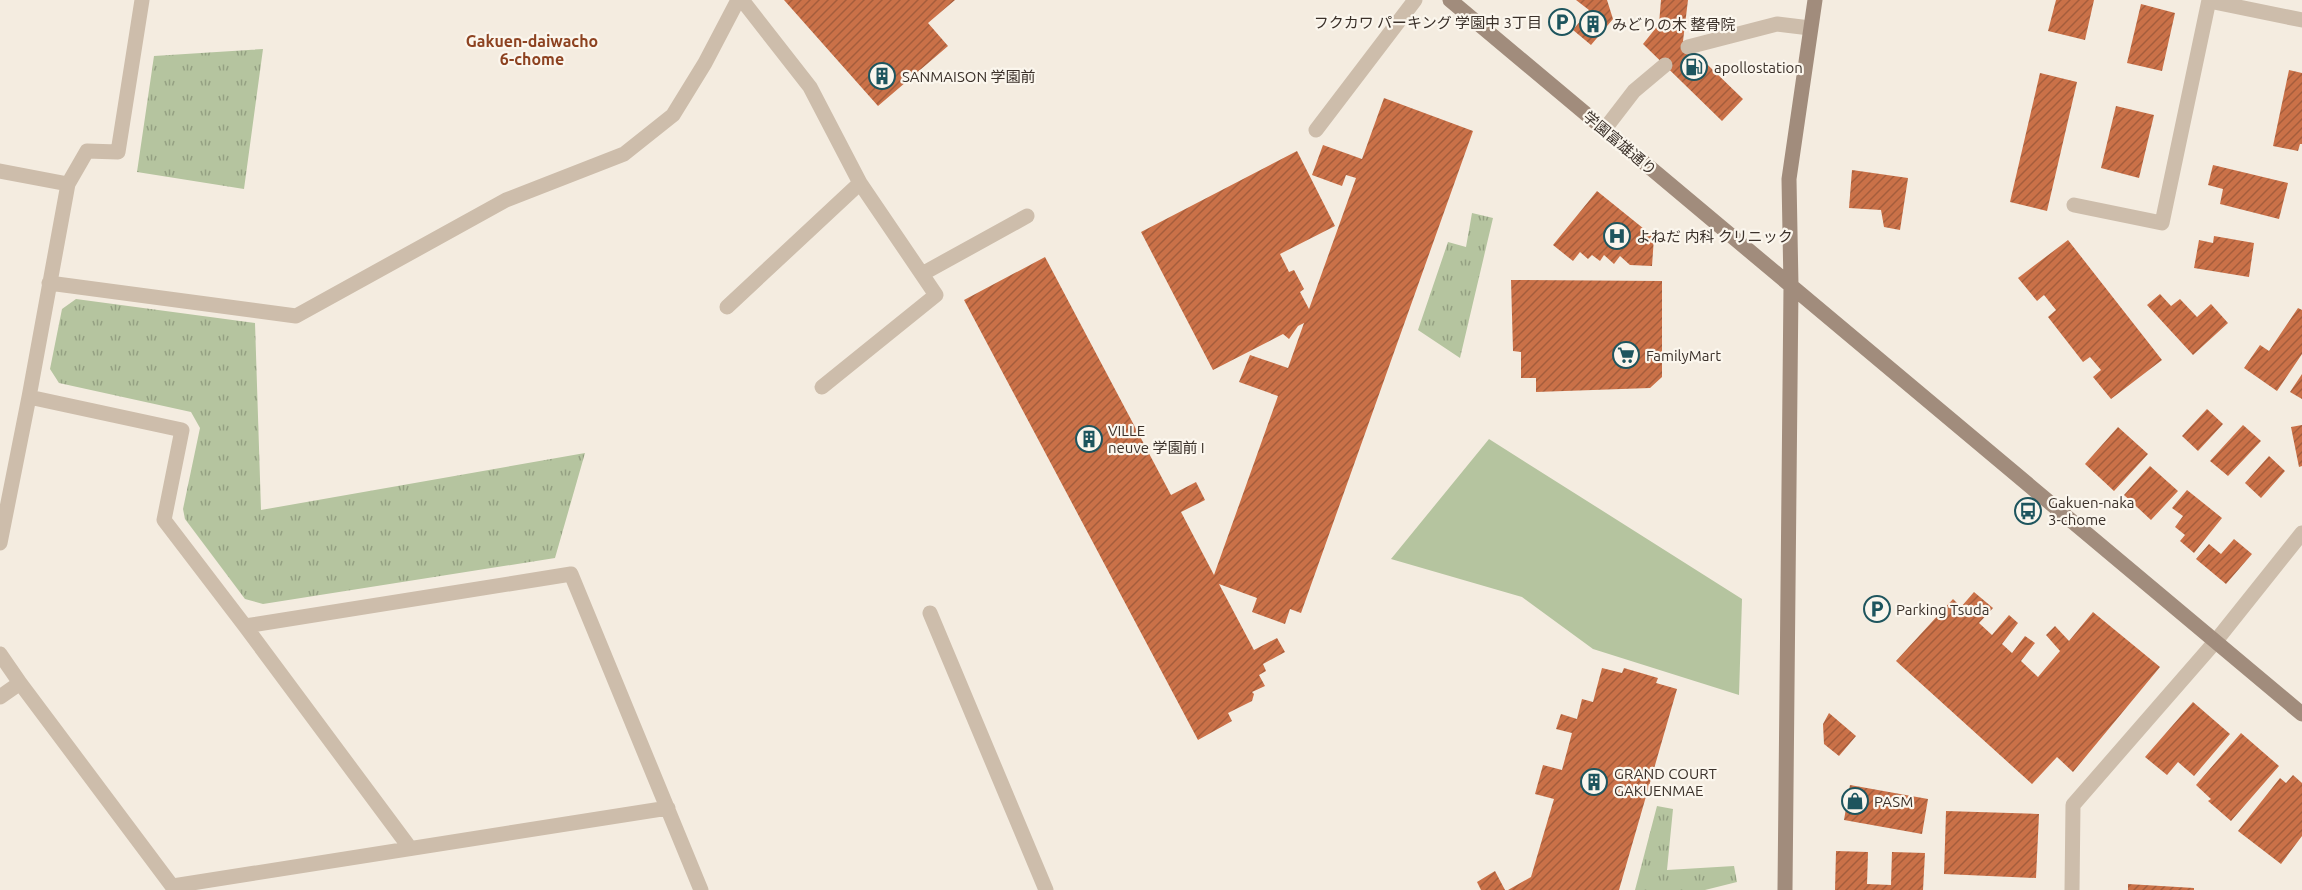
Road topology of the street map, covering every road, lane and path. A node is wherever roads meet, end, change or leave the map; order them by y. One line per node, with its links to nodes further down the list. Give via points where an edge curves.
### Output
1 (142, 0): 15 (street, via 118,152 87,151)
2 (740, 0): 14 (street, via 810,87); 19 (street, via 673,115 624,154 506,200 296,316)
3 (1415, 0): 11 (street)
4 (1450, 0): 12 (street, 学園富雄通り)
5 (1815, 0): 8 (street)
6 (2209, 0): 7 (street); 16 (street, via 2162,223)
7 (2302, 21)
8 (1810, 28): 9 (street, via 1777,24); 20 (street, via 1789,179)
9 (1688, 47)
10 (1665, 65): 12 (street, via 1634,91)
11 (1316, 130)
12 (1604, 130): 20 (street, 学園富雄通り)
13 (0, 171): 15 (street)
14 (860, 183): 18 (street); 21 (street)
15 (68, 184): 19 (street)
16 (2074, 205)
17 (1027, 216): 18 (street)
18 (922, 274): 22 (street, via 936,295)
19 (49, 283): 23 (street)
20 (1791, 286): 28 (street, 学園富雄通り); 38 (street)
21 (727, 308)
22 (822, 387)
23 (29, 397): 25 (street); 27 (street, via 182,430 164,520)
24 (2302, 533): 28 (street)
25 (0, 543)
26 (930, 614): 37 (street)
27 (245, 626): 33 (street, via 571,574); 34 (street)
28 (2215, 642): 32 (street, 学園富雄通り); 39 (street, via 2073,806)
29 (0, 654): 30 (street)
30 (20, 683): 31 (street); 35 (street)
31 (0, 698)
32 (2302, 714)
33 (668, 808): 34 (street); 36 (street)
34 (410, 848): 35 (street)
35 (174, 888)
36 (701, 890)
37 (1046, 890)
38 (1785, 890)
39 (2072, 890)

